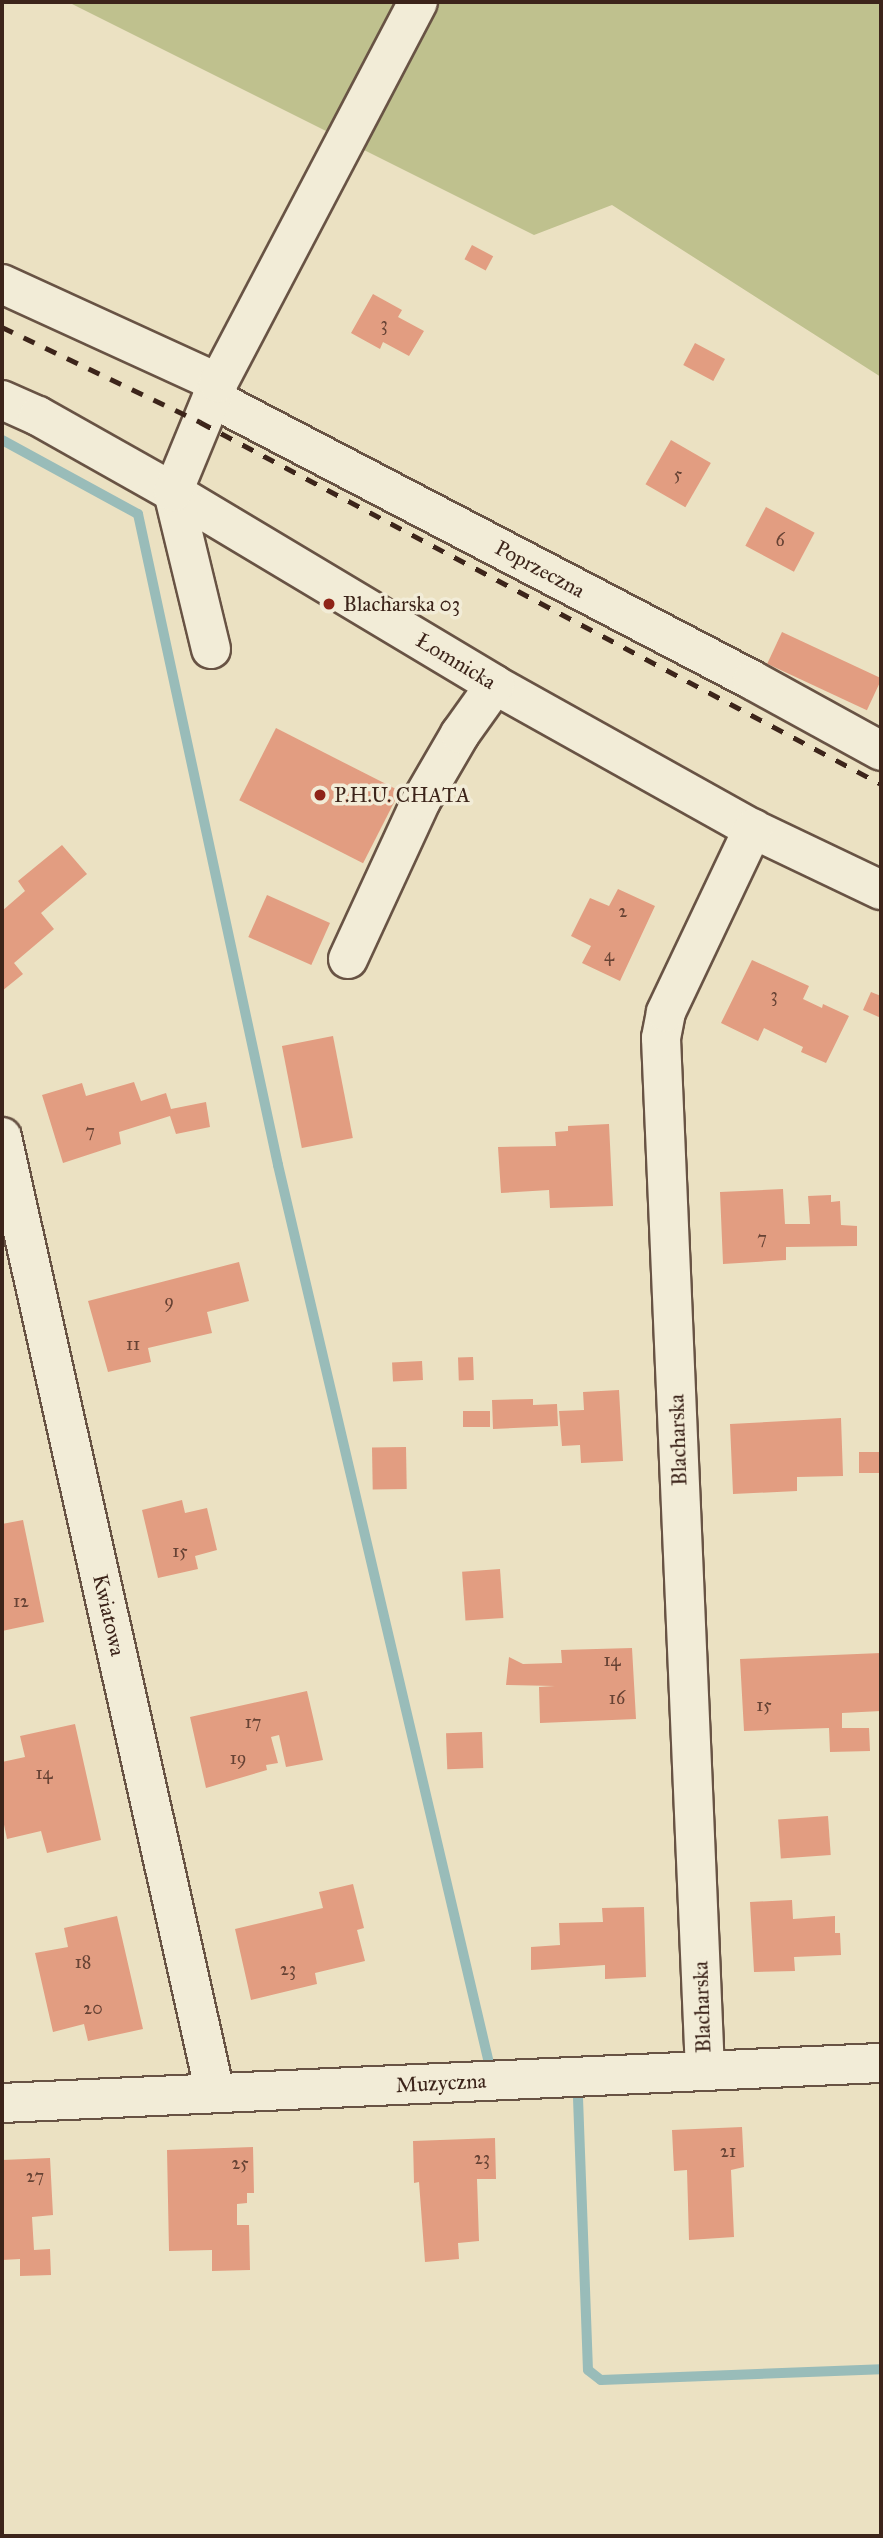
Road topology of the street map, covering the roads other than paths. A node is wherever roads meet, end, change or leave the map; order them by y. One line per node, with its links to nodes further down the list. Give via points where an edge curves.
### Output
1 (418, 2): 3 (street)
2 (2, 284): 3 (street, Poprzeczna)
3 (215, 390): 5 (street); 8 (street, Poprzeczna)
4 (2, 400): 5 (street, Łomnicka)
5 (173, 492): 6 (street); 7 (street, Łomnicka)
6 (211, 649)
7 (495, 684): 9 (street, Łomnicka); 11 (street, via 421,801)
8 (881, 751)
9 (753, 829): 10 (street, Łomnicka); 14 (street, Blacharska, via 666,1012 661,1038)
10 (881, 890)
11 (348, 959)
12 (2, 1137): 15 (street, Kwiatowa)
13 (881, 2063): 14 (street, Muzyczna)
14 (705, 2071): 15 (street, Muzyczna)
15 (215, 2093): 16 (street, Muzyczna)
16 (2, 2104)

